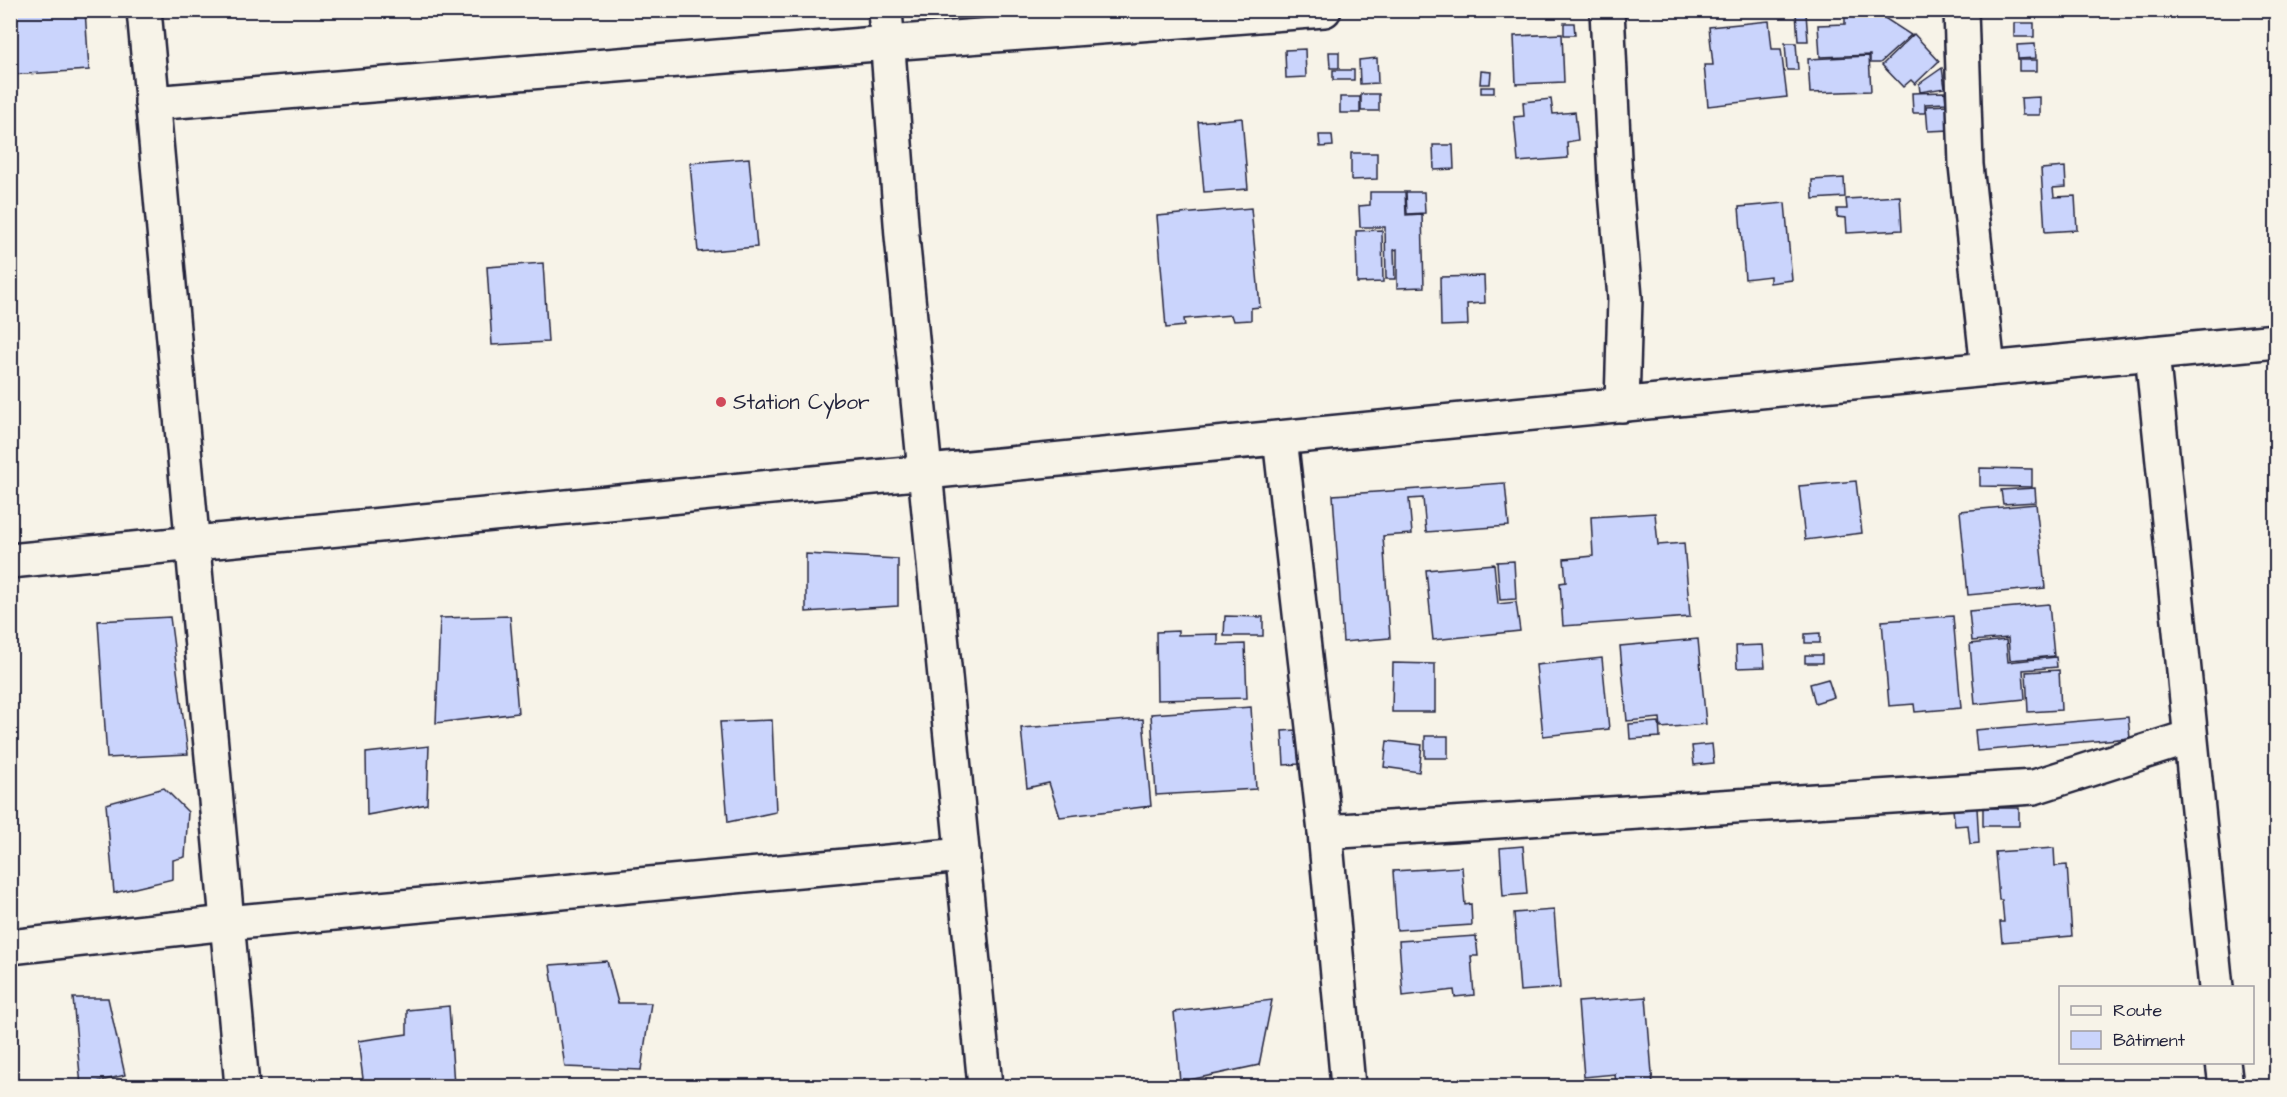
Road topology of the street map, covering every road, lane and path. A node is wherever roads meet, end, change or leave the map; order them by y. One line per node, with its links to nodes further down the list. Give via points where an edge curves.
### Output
1 (144, 10): 7 (street)
2 (885, 10): 6 (street)
3 (1324, 10): 6 (street)
4 (1607, 10): 11 (street, via 1625,298)
5 (1961, 10): 10 (street, via 1966,165)
6 (888, 43): 7 (street); 13 (street)
7 (152, 103): 14 (street)
8 (2277, 341): 9 (street)
9 (2152, 353): 10 (street); 16 (street)
10 (1988, 369): 11 (street)
11 (1622, 405): 12 (street)
12 (1280, 438): 13 (street); 17 (street)
13 (925, 473): 14 (street); 18 (street)
14 (192, 543): 15 (street); 19 (street)
15 (10, 561)
16 (2190, 737): 17 (street, via 2034,787); 21 (street)
17 (1325, 832): 25 (street)
18 (963, 855): 19 (street); 24 (street)
19 (227, 923): 20 (street); 23 (street)
20 (10, 947)
21 (2216, 986)
22 (2223, 1064): 26 (street)
23 (242, 1086)
24 (985, 1086)
25 (1348, 1086)
26 (2226, 1086)

